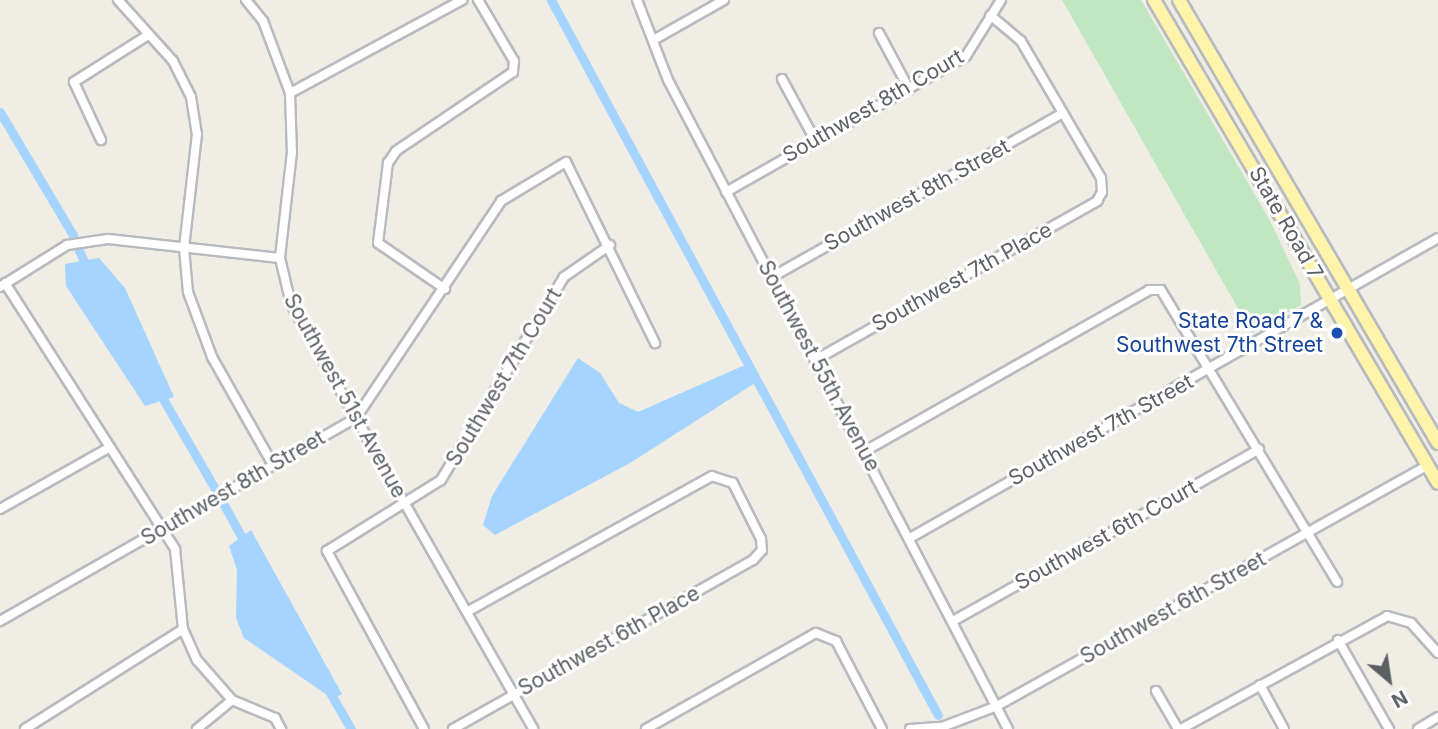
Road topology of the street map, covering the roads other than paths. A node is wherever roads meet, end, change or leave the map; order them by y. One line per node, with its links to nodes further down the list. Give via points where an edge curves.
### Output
1 (118, 0): 12 (street)
2 (246, 0): 16 (street, Southwest 51st Avenue, via 263,21)
3 (462, 0): 16 (street)
4 (478, 0): 28 (street, via 514,61 513,72 407,140 388,163 378,243)
5 (637, 0): 13 (street, Southwest 55th Avenue)
6 (724, 0): 13 (street)
7 (1001, 0): 10 (street, Southwest 8th Court)
8 (1154, 0): 29 (main road, State Road 7)
9 (1179, 0): 27 (main road, State Road 7)
10 (990, 15): 15 (street, Southwest 8th Court, via 966,56); 17 (street, via 1012,28)
11 (879, 33): 15 (street)
12 (148, 35): 18 (street, via 74,82); 23 (street, via 173,61 191,97 197,134)
13 (657, 38): 20 (street, Southwest 55th Avenue, via 668,80)
14 (782, 79): 19 (street)
15 (909, 89): 19 (street, Southwest 8th Court)
16 (290, 93): 24 (street, Southwest 51st Avenue, via 292,152)
17 (1063, 114): 25 (street, Southwest 8th Street); 31 (street, Southwest 7th Place, via 1101,178 1097,201)
18 (102, 140)
19 (815, 140): 20 (street, Southwest 8th Court)
20 (726, 192): 25 (street, Southwest 55th Avenue)
21 (1438, 238): 27 (street, Southwest 7th Street)
22 (610, 245): 28 (street, Southwest 8th Street, via 566,162 501,201); 30 (street); 41 (street, Southwest 7th Court, via 564,277 441,480)
23 (184, 248): 24 (street); 26 (street, via 108,239 67,245); 38 (street, via 197,326)
24 (280, 258): 33 (street, Southwest 51st Avenue, via 291,304)
25 (772, 277): 31 (street, Southwest 55th Avenue)
26 (2, 285): 35 (street)
27 (1348, 288): 29 (street, Southwest 7th Street); 34 (main road, State Road 7)
28 (445, 289): 33 (street, Southwest 8th Street)
29 (1330, 299): 32 (street, Southwest 7th Street); 39 (main road, State Road 7)
30 (655, 344)
31 (817, 359): 37 (street, Southwest 55th Avenue)
32 (1212, 368): 36 (street); 37 (street, via 1161,290 1149,290); 45 (street, Southwest 7th Street)
33 (356, 418): 38 (street, Southwest 8th Street); 41 (street, Southwest 51st Avenue)
34 (1438, 443)
35 (110, 447): 42 (street); 43 (street)
36 (1259, 449): 44 (street); 49 (street, Southwest 6th Court)
37 (864, 452): 45 (street, Southwest 55th Avenue)
38 (273, 465): 43 (street, Southwest 8th Street)
39 (1433, 466): 40 (main road, State Road 7); 44 (street, Southwest 6th Street)
40 (1438, 483)
41 (403, 502): 47 (street, Southwest 51st Avenue); 62 (street, Southwest 7th Court, via 327,551)
42 (0, 509)
43 (164, 527): 48 (street, Southwest 8th Street); 50 (street, via 182,567)
44 (1309, 533): 46 (street); 57 (street, Southwest 6th Street)
45 (910, 538): 49 (street, Southwest 55th Avenue)
46 (1337, 582)
47 (467, 612): 55 (street, Southwest 51st Avenue); 55 (street, Southwest 6th Place, via 712,476 724,475 762,550)
48 (0, 621)
49 (953, 621): 57 (street, Southwest 55th Avenue)
50 (183, 629): 56 (street, via 197,660); 59 (street)
51 (1338, 640): 52 (street, via 1387,616 1411,623); 53 (street); 71 (street)
52 (1438, 653)
53 (1260, 685): 69 (street); 70 (street)
54 (1156, 691): 69 (street)
55 (513, 695): 63 (street, Southwest 6th Place); 64 (street, Southwest 51st Avenue)
56 (232, 700): 60 (street); 61 (street, via 275,718)
57 (997, 706): 67 (street, Southwest 6th Street, via 956,723); 68 (street, Southwest 55th Avenue)
58 (1438, 717): 72 (street)
59 (25, 729)
60 (197, 729)
61 (282, 729)
62 (424, 729)
63 (453, 729)
64 (533, 729)
65 (646, 729): 66 (street, via 816,633 827,634)
66 (882, 729)
67 (910, 729)
68 (1008, 729)
69 (1180, 729)
70 (1284, 729)
71 (1389, 729)
72 (1418, 729)

